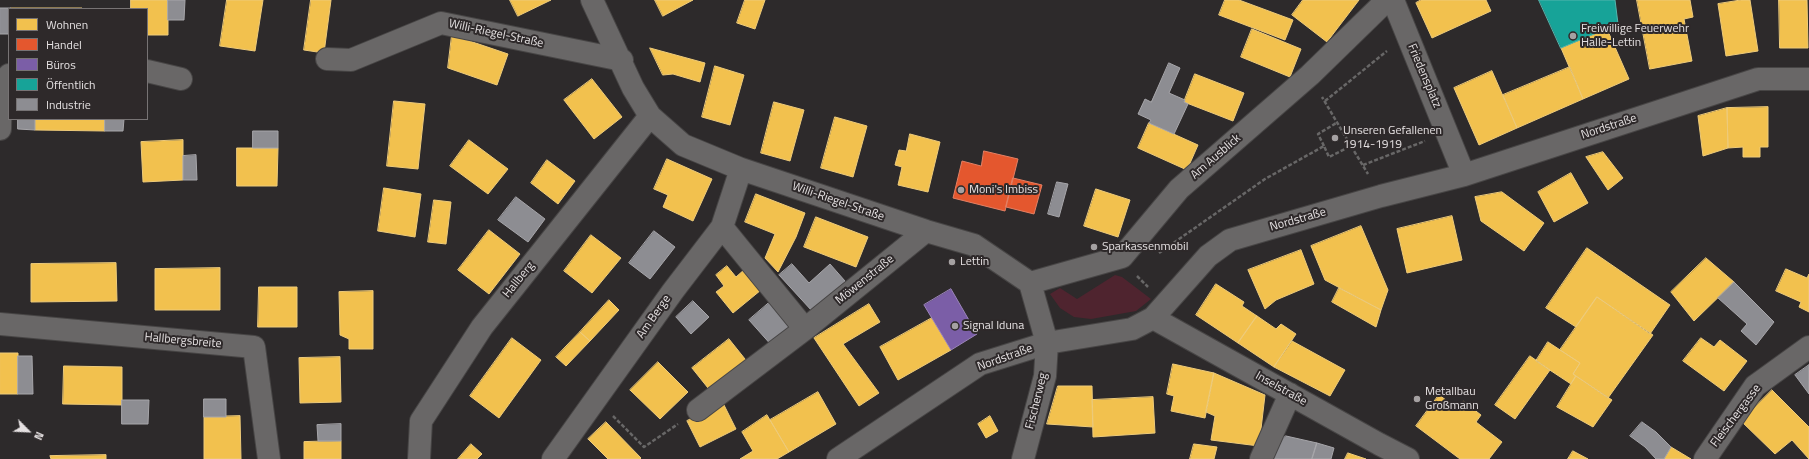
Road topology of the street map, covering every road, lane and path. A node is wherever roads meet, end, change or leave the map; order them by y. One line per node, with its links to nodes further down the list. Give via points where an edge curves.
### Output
1 (592, 0): 6 (street, Willi-Riegel-Straße)
2 (1387, 0): 9 (street, Am Ausblick)
3 (1393, 0): 4 (street, Friedensplatz)
4 (1407, 35): 12 (path); 16 (street, Friedensplatz)
5 (328, 58): 6 (street, Willi-Riegel-Straße, via 351,60 441,23)
6 (622, 60): 13 (street, Willi-Riegel-Straße)
7 (148, 71): 10 (street)
8 (8, 75): 15 (street, via 1,84)
9 (1310, 75): 12 (path); 26 (street, Am Ausblick, via 1179,189)
10 (181, 79)
11 (1809, 79): 21 (street, Nordstraße, via 1758,79)
12 (1325, 101): 14 (path)
13 (650, 116): 20 (street, Willi-Riegel-Straße, via 683,145); 37 (street, Hallberg, via 482,327 421,421)
14 (1338, 122): 17 (path, via 1318,134); 18 (path)
15 (0, 129)
16 (1448, 132): 19 (path); 21 (street, Friedensplatz)
17 (1324, 146): 18 (path, via 1330,157); 25 (path, via 1265,179)
18 (1351, 146): 19 (path)
19 (1363, 165): 22 (path)
20 (740, 169): 23 (street, Am Berge); 24 (street, Willi-Riegel-Straße)
21 (1464, 175): 22 (street, Nordstraße)
22 (1381, 196): 28 (street, Nordstraße, via 1230,240 1208,256)
23 (722, 227): 30 (street); 34 (street, Am Berge, via 673,291)
24 (926, 231): 27 (street, Willi-Riegel-Straße, via 974,245); 30 (street, Möwenstraße)
25 (1155, 256)
26 (1122, 257): 27 (street); 28 (path, via 1156,296)
27 (1030, 283): 31 (street)
28 (1153, 318): 31 (street, Nordstraße, via 1132,329); 33 (street, Inselstraße)
29 (0, 324): 36 (street, Hallbergsbreite, via 254,347)
30 (805, 329): 35 (street, Möwenstraße)
31 (1047, 343): 39 (street, Nordstraße, via 980,364); 40 (street, Fischerweg, via 1045,376)
32 (1809, 347): 43 (street, Fleischergasse, via 1755,386)
33 (1290, 394): 41 (street); 42 (street, Inselstraße)
34 (597, 399): 35 (path, via 644,448); 38 (street, Am Berge)
35 (698, 410)
36 (269, 459)
37 (419, 459)
38 (553, 459)
39 (838, 459)
40 (1023, 459)
41 (1261, 459)
42 (1408, 459)
43 (1705, 459)

